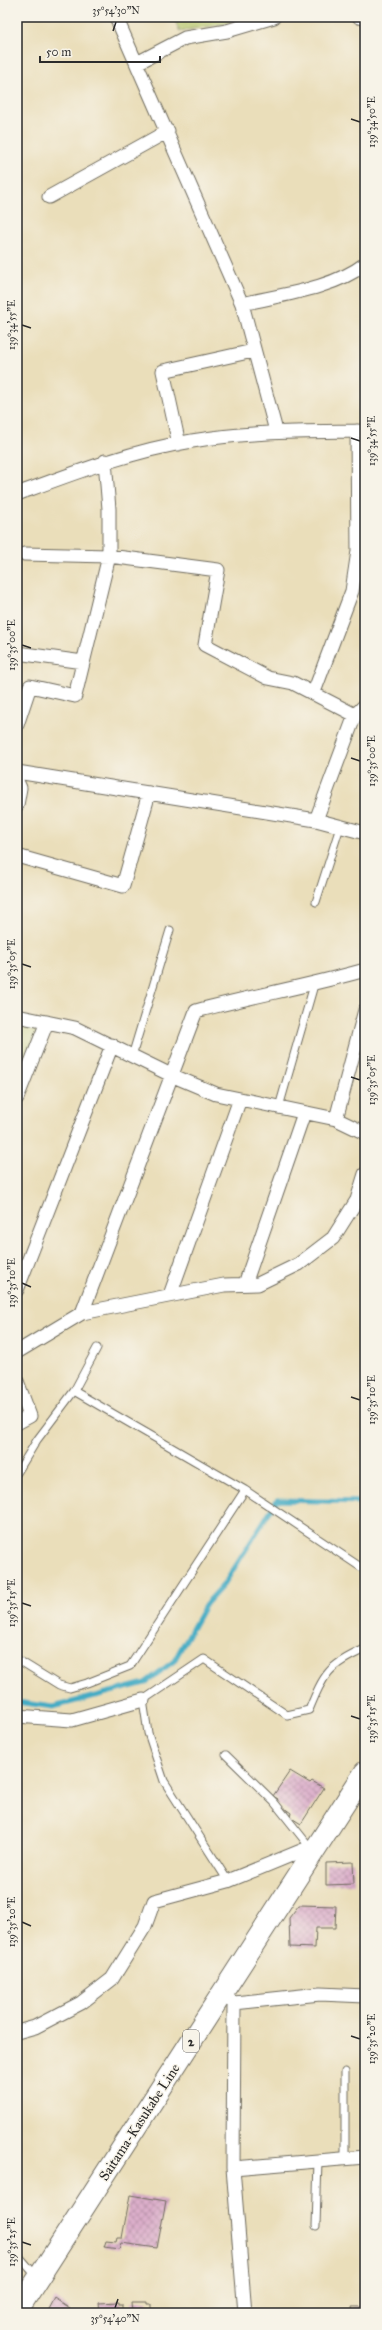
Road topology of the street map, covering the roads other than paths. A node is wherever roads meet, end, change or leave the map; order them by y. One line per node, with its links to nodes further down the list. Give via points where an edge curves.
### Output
1 (116, 17): 3 (street)
2 (274, 17): 3 (street, via 227,31 185,38)
3 (137, 62): 4 (street)
4 (168, 131): 5 (street); 7 (street)
5 (49, 197)
6 (364, 268): 7 (street, via 306,290)
7 (242, 304): 8 (street)
8 (253, 351): 10 (street); 11 (street, via 163,371)
9 (361, 431): 10 (street); 18 (street, via 358,551 352,591)
10 (276, 432): 11 (street)
11 (179, 444): 12 (street)
12 (105, 461): 13 (street); 15 (street)
13 (17, 494)
14 (24, 554): 15 (street)
15 (109, 556): 17 (street); 18 (street, via 218,570 205,645 268,678 293,683)
16 (17, 653): 17 (street)
17 (83, 662): 21 (street, via 75,696 30,686)
18 (314, 692): 20 (street)
19 (365, 705): 20 (street)
20 (355, 715): 26 (street)
21 (17, 725)
22 (17, 772): 24 (street)
23 (17, 781): 25 (street, via 20,788)
24 (149, 793): 26 (street); 29 (street, via 123,886)
25 (17, 805)
26 (316, 820): 27 (street)
27 (340, 827): 28 (street); 30 (lane)
28 (365, 833)
29 (17, 856)
30 (316, 902)
31 (170, 930): 39 (lane)
32 (365, 970): 33 (street)
33 (314, 985): 40 (street, via 252,996 196,1010); 43 (lane)
34 (365, 1010): 37 (street)
35 (17, 1016): 36 (street)
36 (47, 1022): 38 (street, via 75,1028); 41 (street)
37 (362, 1030): 45 (street)
38 (112, 1045): 39 (street); 49 (street)
39 (132, 1056): 40 (street)
40 (171, 1075): 42 (street, via 216,1094); 51 (street)
41 (17, 1098)
42 (240, 1099): 43 (street); 50 (street)
43 (279, 1107): 44 (street)
44 (304, 1113): 45 (street); 48 (street)
45 (336, 1119): 46 (street)
46 (365, 1133)
47 (365, 1174): 48 (street, via 357,1200 333,1238 299,1264 258,1284)
48 (244, 1284): 50 (street)
49 (17, 1290)
50 (170, 1295): 51 (street)
51 (82, 1314): 53 (street)
52 (97, 1348): 55 (lane)
53 (17, 1352)
54 (17, 1380): 56 (street, via 30,1416)
55 (74, 1391): 57 (lane, via 37,1440); 58 (lane)
56 (17, 1423)
57 (17, 1473)
58 (245, 1490): 59 (lane); 61 (lane, via 130,1666 70,1688 59,1685)
59 (365, 1570)
60 (365, 1649): 62 (lane, via 330,1668 321,1680 309,1710 287,1715 204,1659)
61 (17, 1659)
62 (143, 1700): 63 (street, via 72,1720); 68 (lane, via 148,1733 164,1781)
63 (17, 1716)
64 (226, 1755): 67 (lane)
65 (365, 1772): 66 (main road, Saitama-Kasukabe Line / 2)
66 (357, 1794): 67 (main road, Saitama-Kasukabe Line / 2)
67 (314, 1845): 68 (street); 70 (main road, Saitama-Kasukabe Line / 2)
68 (228, 1881): 71 (street, via 154,1901 145,1926 112,1978 81,2003)
69 (365, 1996): 70 (street, via 320,1994)
70 (227, 1998): 76 (street); 79 (main road, Saitama-Kasukabe Line / 2)
71 (17, 2032)
72 (345, 2072): 74 (lane)
73 (365, 2157): 74 (street)
74 (346, 2159): 75 (street)
75 (318, 2161): 76 (street); 77 (lane)
76 (233, 2168): 81 (street)
77 (316, 2226)
78 (17, 2246): 79 (lane, via 18,2255)
79 (39, 2279): 80 (main road, Saitama-Kasukabe Line / 2)
80 (17, 2311)
81 (245, 2313)

